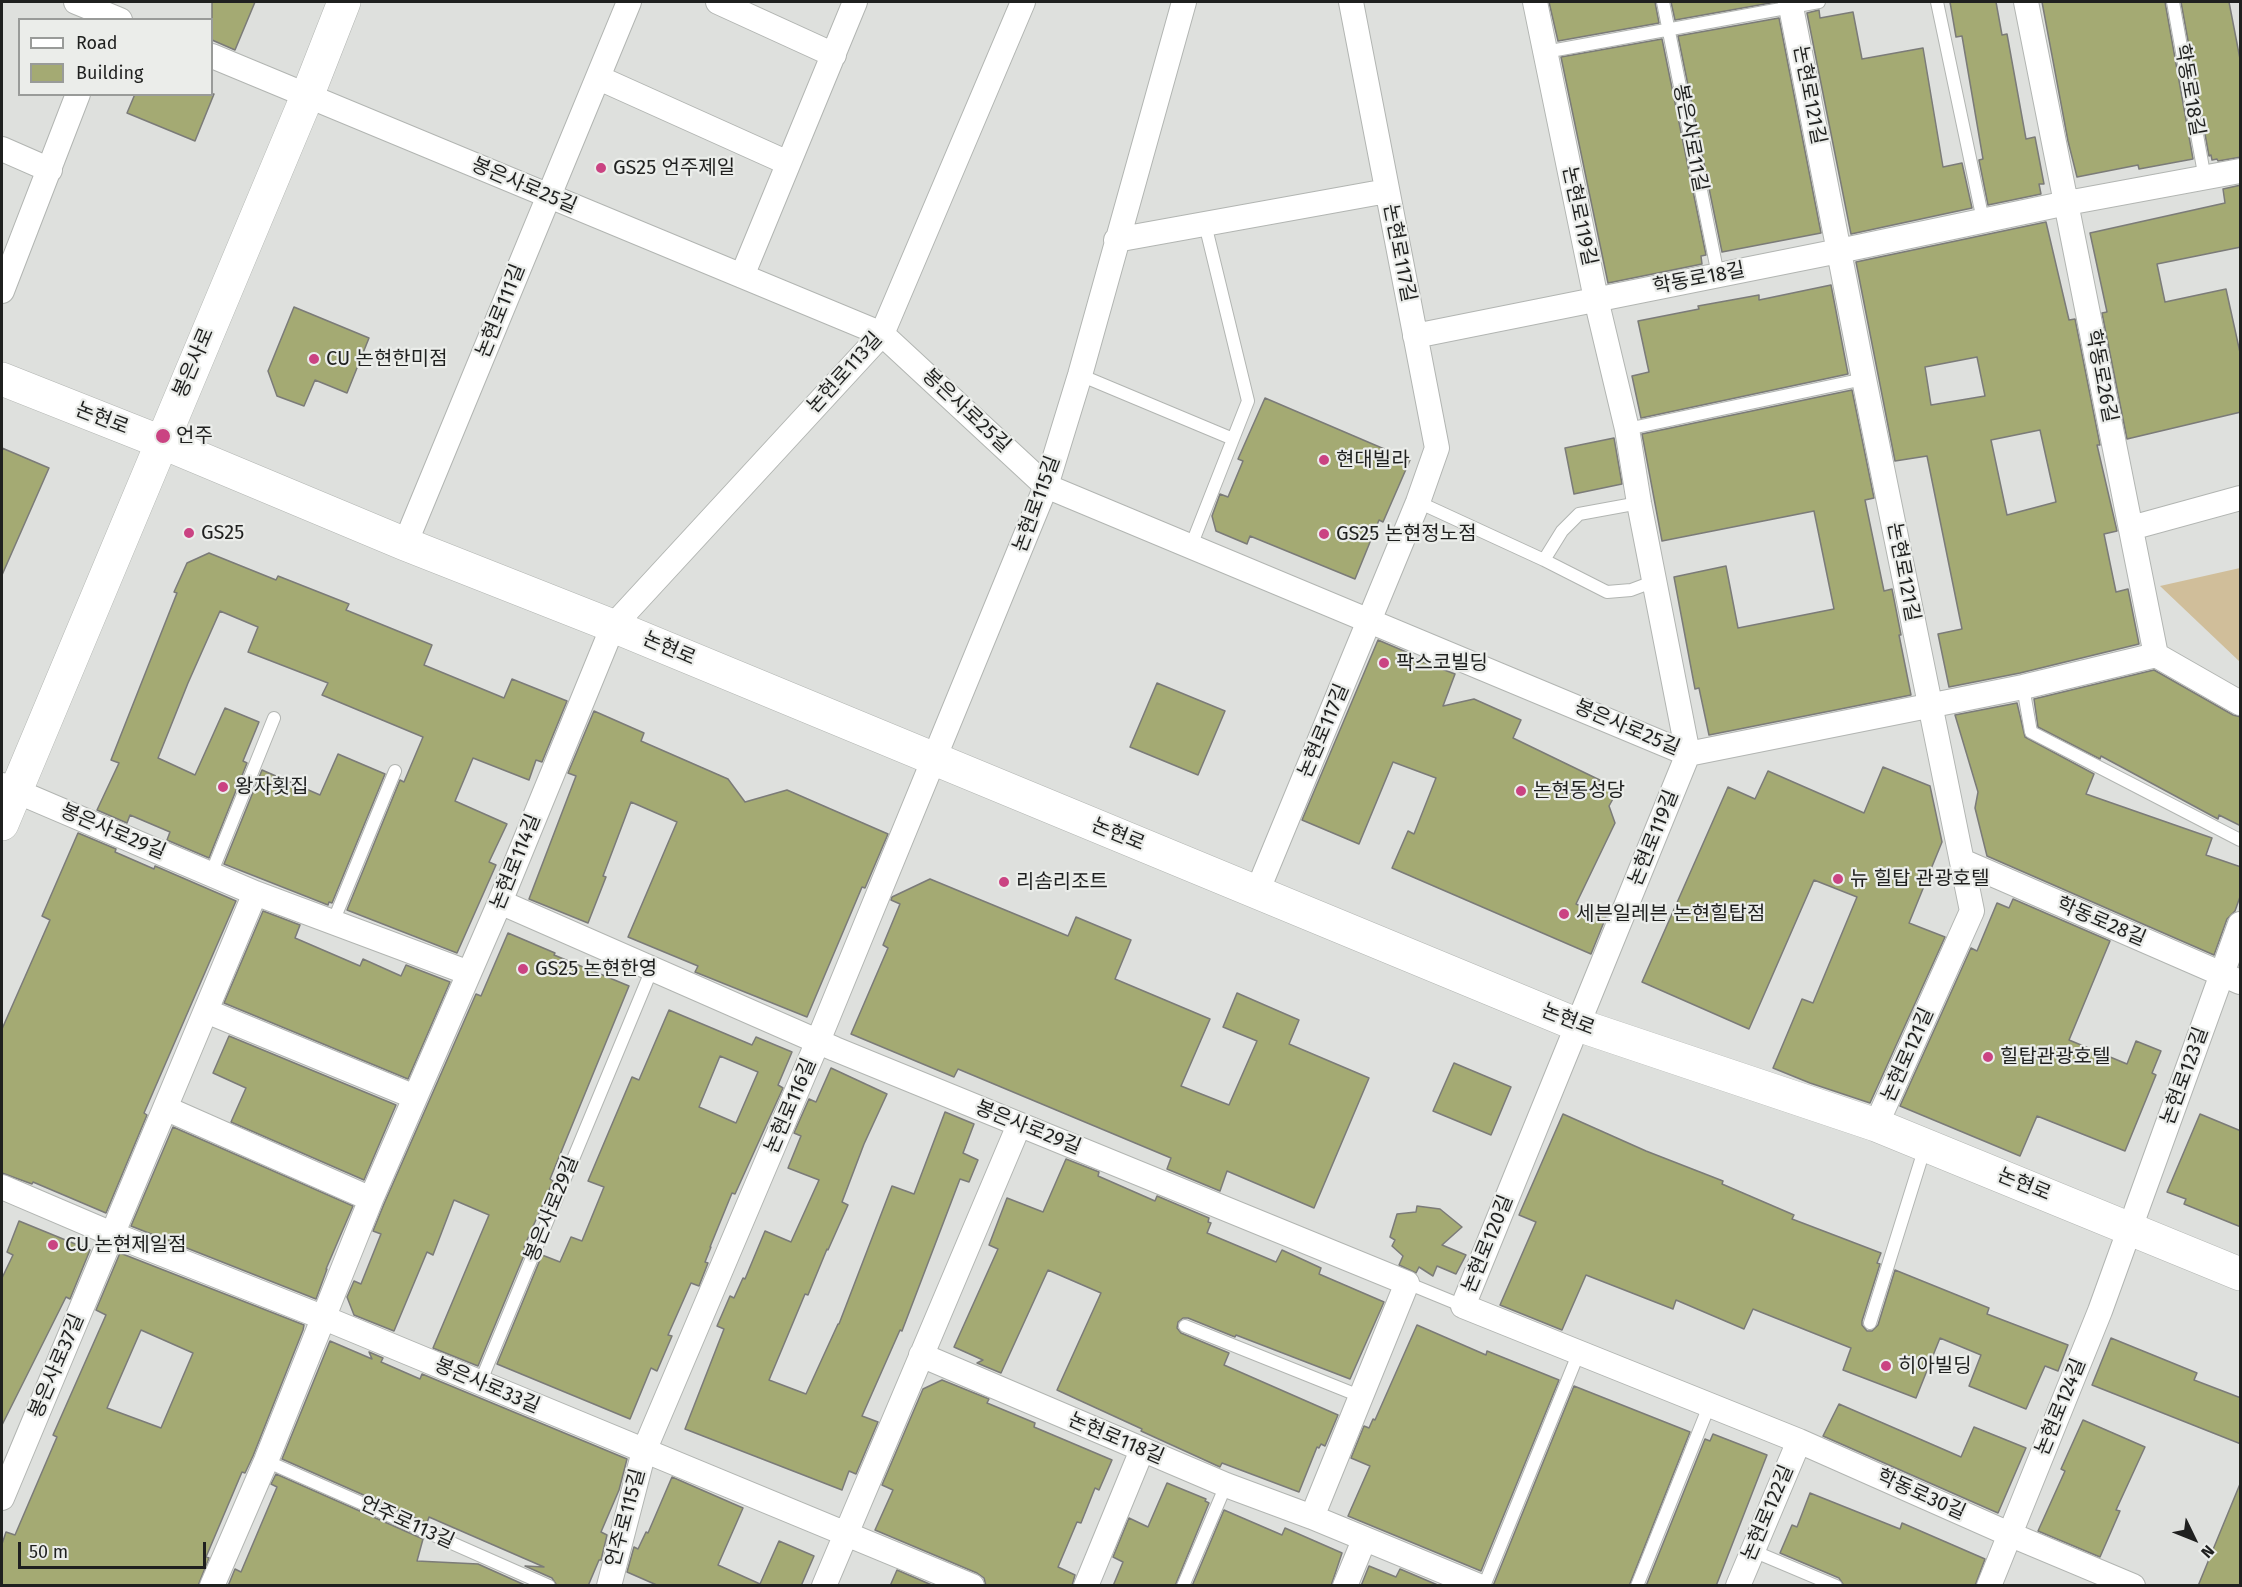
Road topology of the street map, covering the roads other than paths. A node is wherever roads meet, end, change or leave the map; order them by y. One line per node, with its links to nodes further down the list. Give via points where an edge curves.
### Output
1 (76, 2): 16 (street)
2 (344, 2): 22 (main road, 봉은사로)
3 (629, 2): 21 (street, 논현로111길)
4 (718, 2): 19 (street)
5 (855, 2): 19 (street)
6 (1023, 2): 40 (street, 논현로113길)
7 (1184, 2): 34 (street, 논현로115길)
8 (1351, 2): 29 (street, 논현로117길)
9 (1535, 2): 18 (street, 논현로119길)
10 (1663, 2): 17 (lane, 봉은사로11길)
11 (1819, 2): 15 (lane)
12 (1937, 2): 32 (lane)
13 (2026, 2): 31 (street, 학동로26길)
14 (2173, 2): 28 (lane, 학동로18길)
15 (1791, 4): 17 (lane); 35 (street, 논현로121길)
16 (112, 18)
17 (1668, 29): 18 (lane); 36 (lane, 봉은사로11길)
18 (1545, 52): 39 (street, 논현로119길)
19 (834, 54): 25 (street)
20 (213, 56): 22 (street, 봉은사로25길)
21 (599, 78): 25 (street); 30 (street, 논현로111길)
22 (308, 94): 30 (street, 봉은사로25길); 47 (main road, 봉은사로)
23 (77, 96): 26 (street)
24 (2, 150): 26 (street)
25 (788, 163): 37 (street)
26 (50, 170): 38 (street)
27 (2241, 171): 28 (street, 학동로18길)
28 (2205, 178): 31 (street, 학동로18길)
29 (1387, 191): 33 (street); 41 (street, 논현로117길)
30 (547, 196): 37 (street, 봉은사로25길); 53 (street, 논현로111길)
31 (2067, 203): 32 (street, 학동로18길); 52 (street, 학동로26길)
32 (1983, 220): 35 (street, 학동로18길)
33 (1205, 224): 34 (street); 46 (lane, via 1248,401)
34 (1116, 240): 42 (street, 논현로115길)
35 (1839, 251): 36 (street, 학동로18길); 44 (street, 논현로121길)
36 (1718, 275): 39 (street, 학동로18길)
37 (742, 276): 40 (street, 봉은사로25길)
38 (2, 291)
39 (1596, 299): 41 (street, 학동로18길); 45 (street, 논현로119길)
40 (882, 334): 48 (street, 봉은사로25길); 58 (street, 논현로113길)
41 (1415, 336): 50 (street, 논현로117길, via 1437,447)
42 (1080, 375): 46 (lane); 48 (street, 논현로115길)
43 (2, 379): 47 (main road, 논현로)
44 (1864, 379): 45 (lane); 62 (street, 논현로121길)
45 (1627, 429): 51 (street, 논현로119길)
46 (1233, 439): 54 (lane)
47 (161, 442): 53 (main road, 논현로); 67 (main road, 봉은사로)
48 (1046, 486): 54 (street, 봉은사로25길); 65 (street, 논현로115길)
49 (2241, 498): 52 (street)
50 (1418, 502): 55 (lane); 57 (street, 논현로117길)
51 (1639, 503): 55 (lane, via 1579,514 1562,531); 56 (street, 논현로119길)
52 (2131, 528): 59 (street, 학동로26길)
53 (405, 544): 58 (main road, 논현로)
54 (1191, 546): 57 (street, 봉은사로25길)
55 (1544, 560): 56 (lane, via 1607,592 1631,590)
56 (1655, 581): 64 (street, 논현로119길)
57 (1370, 621): 64 (street, 봉은사로25길); 72 (street, 논현로117길)
58 (613, 626): 65 (main road, 논현로); 74 (street, 논현로114길)
59 (2156, 655): 60 (street, 봉은사로25길); 61 (street)
60 (2023, 687): 62 (street, 봉은사로25길); 69 (lane, via 2031,732)
61 (2241, 703)
62 (1930, 705): 64 (street, 봉은사로25길); 70 (street, 논현로121길)
63 (274, 718): 71 (lane)
64 (1688, 754): 81 (street, 논현로119길)
65 (935, 759): 72 (main road, 논현로); 82 (street, 논현로116길)
66 (395, 771): 75 (lane)
67 (9, 788): 68 (main road, 봉은사로); 71 (street, 봉은사로29길)
68 (2, 824)
69 (2241, 840)
70 (1962, 861): 79 (street, 학동로28길); 86 (street, 논현로121길, via 1972,911)
71 (211, 874): 73 (street, 봉은사로29길)
72 (1257, 892): 81 (main road, 논현로)
73 (255, 893): 75 (street, 봉은사로29길); 80 (street)
74 (500, 902): 77 (street, 봉은사로29길); 78 (street, 논현로114길)
75 (333, 922): 78 (street, 봉은사로29길)
76 (2241, 924): 79 (street, 논현로123길)
77 (652, 969): 82 (street, 봉은사로29길); 100 (lane, 봉은사로29길)
78 (469, 973): 83 (street, 논현로114길)
79 (2231, 978): 90 (street, 논현로123길)
80 (206, 1011): 83 (street); 84 (street)
81 (1578, 1025): 86 (main road, 논현로); 94 (street, 논현로120길)
82 (818, 1041): 85 (street, 봉은사로29길); 105 (street, 논현로116길)
83 (415, 1096): 89 (street, 논현로114길)
84 (165, 1108): 89 (street); 91 (street)
85 (1020, 1125): 93 (street, 봉은사로29길); 99 (street)
86 (1876, 1125): 87 (main road, 논현로)
87 (1925, 1145): 90 (main road, 논현로); 96 (lane)
88 (2, 1187): 91 (street, 봉은사로33길)
89 (371, 1199): 95 (street, 논현로114길)
90 (2129, 1227): 92 (main road, 논현로); 110 (street, 논현로124길, via 2100,1311)
91 (112, 1234): 95 (street, 봉은사로33길); 108 (street, 봉은사로37길)
92 (2241, 1274)
93 (1407, 1283): 94 (lane, 논현로120길); 101 (street)
94 (1463, 1306): 98 (street, 학동로30길)
95 (322, 1317): 100 (street, 봉은사로33길); 106 (street)
96 (1870, 1323)
97 (1185, 1326): 101 (lane)
98 (1579, 1352): 102 (street, 학동로30길); 123 (lane)
99 (921, 1355): 104 (street, 논현로118길); 111 (street)
100 (480, 1383): 105 (street, 봉은사로33길)
101 (1362, 1397): 109 (street)
102 (1708, 1406): 103 (street, 학동로30길); 124 (lane)
103 (1799, 1441): 110 (street, 학동로30길); 113 (street, 논현로122길)
104 (1142, 1450): 107 (street, 논현로118길); 119 (street)
105 (644, 1451): 111 (street, 봉은사로33길); 116 (street, 언주로115길)
106 (266, 1461): 114 (street); 115 (lane, 언주로113길)
107 (1226, 1485): 109 (street, 논현로118길); 120 (lane)
108 (2, 1498)
109 (1312, 1517): 112 (street, 논현로118길)
110 (2009, 1534): 127 (street, 논현로124길); 128 (street, 학동로30길)
111 (846, 1535): 117 (street); 118 (street, 봉은사로33길)
112 (1364, 1540): 121 (street); 122 (street, 논현로118길)
113 (1753, 1551): 125 (street, 논현로122길); 126 (lane)
114 (212, 1586)
115 (549, 1586)
116 (609, 1586)
117 (824, 1586)
118 (972, 1586)
119 (1086, 1586)
120 (1183, 1586)
121 (1345, 1586)
122 (1479, 1586)
123 (1484, 1586)
124 (1637, 1586)
125 (1738, 1586)
126 (1836, 1586)
127 (1989, 1586)
128 (2133, 1586)

